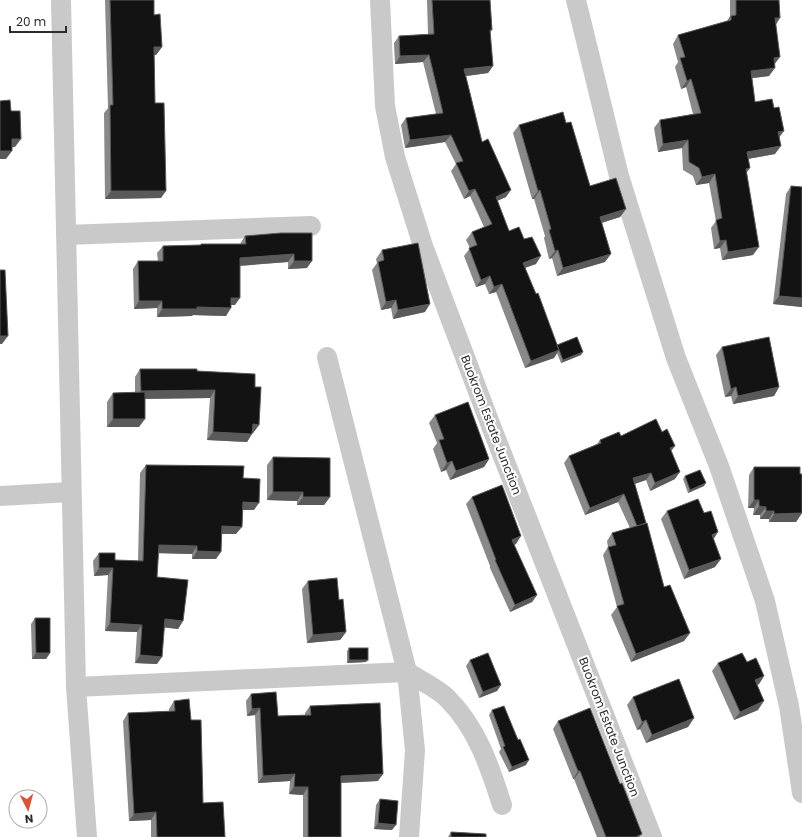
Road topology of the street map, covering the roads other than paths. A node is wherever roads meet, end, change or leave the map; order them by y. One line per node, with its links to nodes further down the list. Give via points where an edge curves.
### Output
1 (61, 0): 5 (street)
2 (380, 0): 15 (street, Buokrom Estate Junction, via 385,106 394,158 423,246 491,426)
3 (576, 0): 11 (street, via 628,206 676,358 719,466 765,601 789,706)
4 (311, 226): 5 (street)
5 (66, 235): 7 (street)
6 (327, 357): 9 (street)
7 (71, 492): 8 (street); 10 (street)
8 (0, 496)
9 (407, 672): 10 (street); 12 (street, via 448,698 471,727 487,760); 14 (street, via 415,750)
10 (76, 687): 13 (street)
11 (802, 793)
12 (502, 805)
13 (87, 837)
14 (410, 837)
15 (652, 837)

